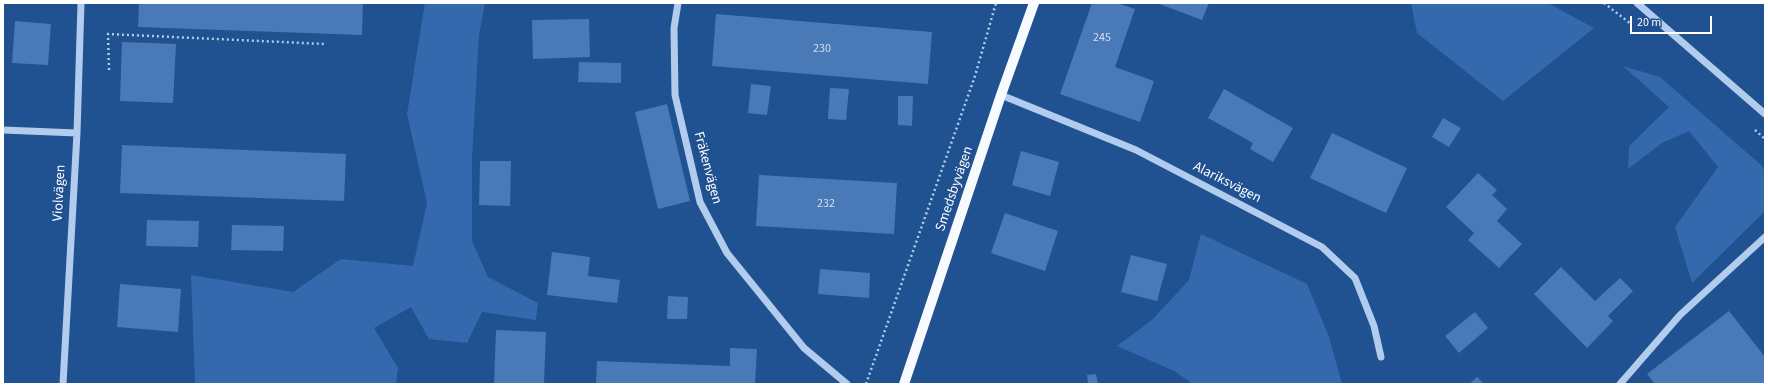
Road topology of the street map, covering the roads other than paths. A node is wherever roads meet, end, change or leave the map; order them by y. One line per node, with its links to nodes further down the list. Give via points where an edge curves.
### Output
1 (81, 3): 8 (street, Violvägen)
2 (678, 3): 12 (street, Fräkenvägen, via 674,28 676,95 700,202 731,259 804,348)
3 (1034, 3): 5 (main road, Smedsbyvägen)
4 (1637, 3): 6 (street)
5 (1001, 95): 10 (street, Alariksvägen, via 1136,150 1322,247 1355,278 1374,326); 13 (main road, Smedsbyvägen)
6 (1765, 114)
7 (3, 130): 8 (street)
8 (77, 133): 11 (street, Violvägen)
9 (1763, 242): 14 (street, via 1680,315)
10 (1381, 357)
11 (63, 384)
12 (847, 384)
13 (904, 384)
14 (1620, 384)

